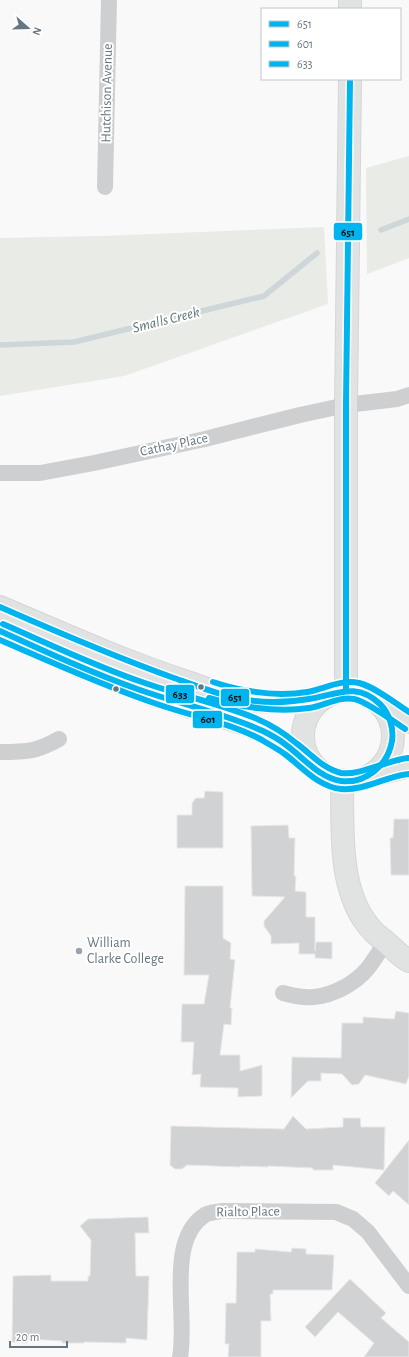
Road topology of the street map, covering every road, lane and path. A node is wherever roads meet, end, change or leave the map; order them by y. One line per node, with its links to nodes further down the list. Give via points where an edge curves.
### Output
1 (109, 0): 3 (street, Hutchison Avenue)
2 (350, 80): 5 (main road)
3 (105, 187)
4 (409, 395): 5 (street, Cathay Place, via 397,399)
5 (346, 405): 6 (street, Cathay Place, via 94,463 40,473); 9 (main road)
6 (0, 473)
7 (0, 607): 10 (main road, via 98,650 229,696 257,701)
8 (0, 631): 16 (main road, via 156,696 252,726 280,741)
9 (346, 690): 10 (main road); 11 (main road, via 362,692)
10 (324, 697): 16 (main road, via 311,709 303,728 303,745)
11 (380, 703): 12 (main road); 17 (main road, via 387,712 393,734 391,749 382,765)
12 (409, 722)
13 (59, 739): 14 (street, via 28,752)
14 (0, 752)
15 (409, 766): 17 (main road)
16 (316, 768): 18 (main road, via 326,776)
17 (370, 776): 18 (main road)
18 (342, 781): 19 (main road, via 343,848 350,891 364,920)
19 (386, 942): 20 (main road); 21 (street, via 367,969 350,984 315,997)
20 (409, 961)
21 (284, 993)
22 (409, 1286): 23 (street, Rialto Place, via 368,1232 353,1219 336,1212 222,1211 206,1214 194,1223 185,1240 182,1260)
23 (180, 1357)

